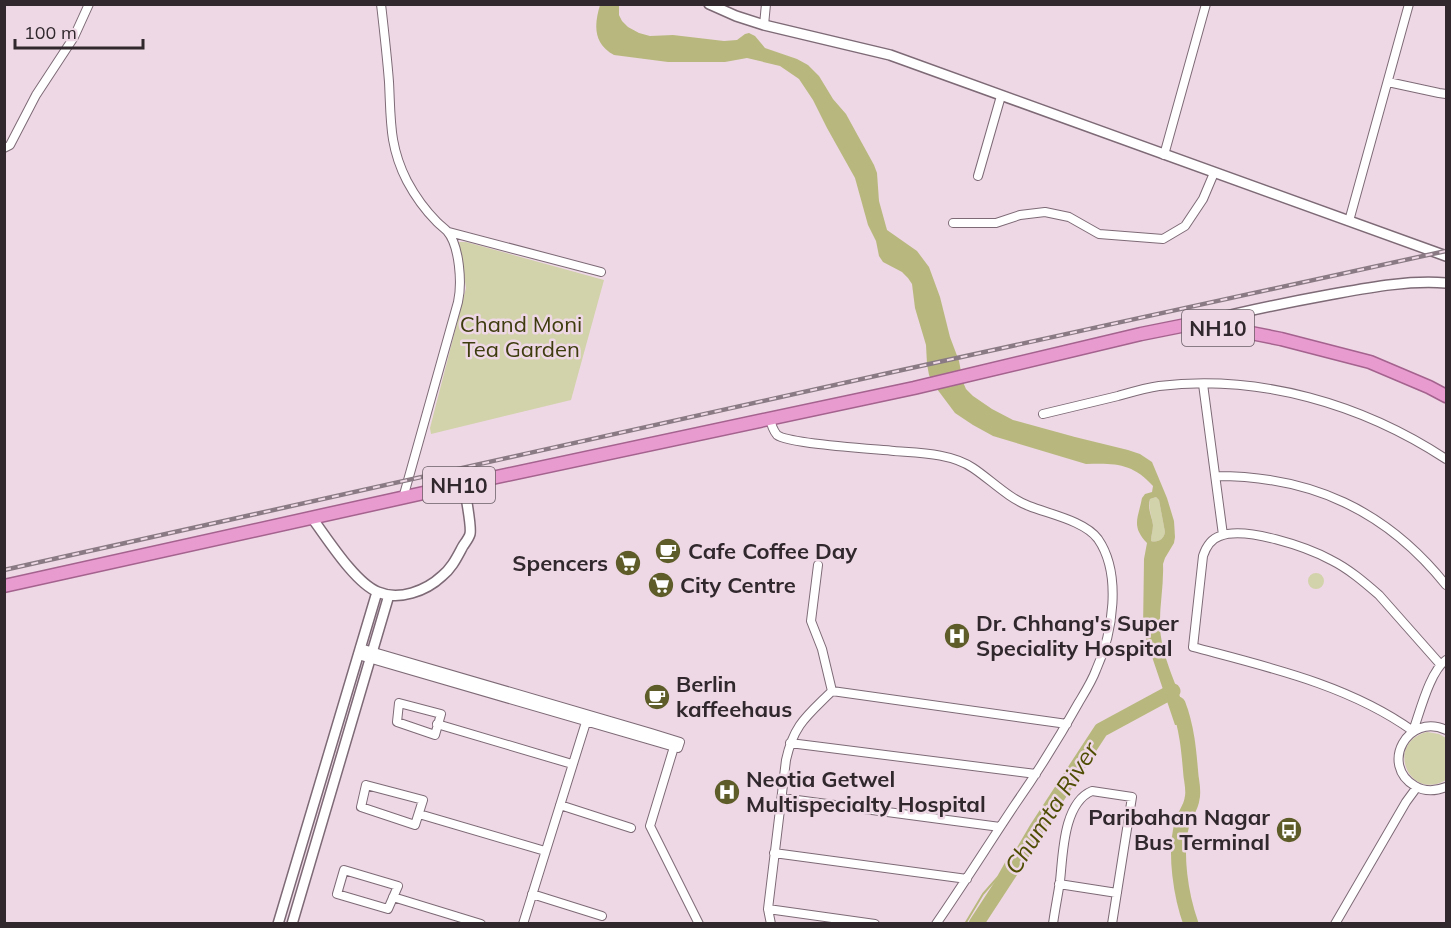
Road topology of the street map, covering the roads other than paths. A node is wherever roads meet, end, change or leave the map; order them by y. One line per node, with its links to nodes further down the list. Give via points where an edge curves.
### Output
1 (89, 4): 11 (street, via 74,37 36,95 10,145)
2 (381, 4): 17 (street, via 390,125 396,152 416,196)
3 (709, 4): 7 (street)
4 (766, 4): 7 (street)
5 (1206, 4): 12 (street)
6 (1409, 4): 8 (street)
7 (764, 25): 10 (street, via 890,55)
8 (1388, 82): 9 (street); 15 (street)
9 (1446, 94)
10 (1001, 96): 12 (street); 14 (street)
11 (4, 148)
12 (1164, 155): 13 (street)
13 (1214, 173): 15 (street); 16 (street, via 1185,226 1163,239 1099,234 1070,217 1045,212 1020,215 996,224)
14 (978, 176)
15 (1349, 222): 18 (street)
16 (953, 223)
17 (449, 232): 19 (street); 29 (street, via 459,270 459,294)
18 (1446, 256)
19 (601, 272)
20 (1446, 283): 21 (street, via 1384,285)
21 (1191, 324): 23 (highway, NH10, via 1281,339 1370,362); 25 (highway, NH10)
22 (1203, 384): 24 (street, via 1156,386); 26 (street, via 1251,386 1343,407 1387,425); 27 (street)
23 (1446, 396)
24 (1043, 414)
25 (770, 418): 28 (highway, NH10); 43 (street, via 775,433 785,438 960,460 1026,505 1065,519 1097,537 1112,579 1112,612 1096,671)
26 (1446, 459)
27 (1216, 476): 31 (street); 33 (street, via 1290,483 1341,501 1402,538)
28 (464, 484): 29 (highway, NH10); 36 (street, via 471,532 451,567 420,591)
29 (402, 498): 30 (highway, NH10)
30 (312, 518): 34 (highway, NH10); 35 (street, via 353,571)
31 (1223, 535): 39 (street, via 1274,539 1332,560 1379,596); 45 (street, via 1204,552 1192,647 1335,690 1392,716)
32 (819, 566): 40 (street, via 811,621)
33 (1446, 585)
34 (4, 586)
35 (377, 592): 36 (street); 37 (street)
36 (389, 596): 38 (street)
37 (359, 651): 38 (street); 66 (street)
38 (372, 655): 41 (street); 67 (street)
39 (1443, 662): 45 (street, via 1434,675)
40 (832, 692): 43 (street); 46 (street, via 799,725)
41 (587, 718): 47 (street); 70 (street, via 680,742 678,748 674,747 650,826)
42 (437, 724): 42 (street, via 441,714 399,703 397,722 435,735); 47 (street)
43 (1066, 724): 48 (street)
44 (1446, 730): 45 (street, via 1429,726)
45 (1413, 731): 49 (street, via 1404,740 1399,758 1407,780)
46 (790, 743): 48 (street); 51 (street)
47 (572, 764): 52 (street)
48 (1036, 774): 54 (street)
49 (1417, 787): 50 (street); 65 (street)
50 (1446, 787)
51 (782, 798): 54 (street); 57 (street)
52 (560, 805): 55 (street); 56 (street)
53 (419, 814): 53 (street, via 423,800 366,784 361,807 415,825); 56 (street)
54 (1000, 827): 58 (street)
55 (631, 828)
56 (545, 851): 61 (street)
57 (774, 853): 58 (street); 63 (street)
58 (967, 879): 73 (street)
59 (1059, 884): 60 (street); 60 (street, via 1066,831 1072,812 1083,798 1092,791 1132,797); 74 (street)
60 (1117, 893): 75 (street)
61 (532, 894): 64 (street); 69 (street)
62 (393, 897): 62 (street, via 398,886 344,870 337,894 388,909); 68 (street)
63 (768, 909): 71 (street); 72 (street)
64 (602, 916)
65 (1339, 922)
66 (278, 924)
67 (292, 924)
68 (481, 924)
69 (523, 924)
70 (699, 924)
71 (771, 924)
72 (875, 924)
73 (936, 924)
74 (1053, 924)
75 (1112, 924)

